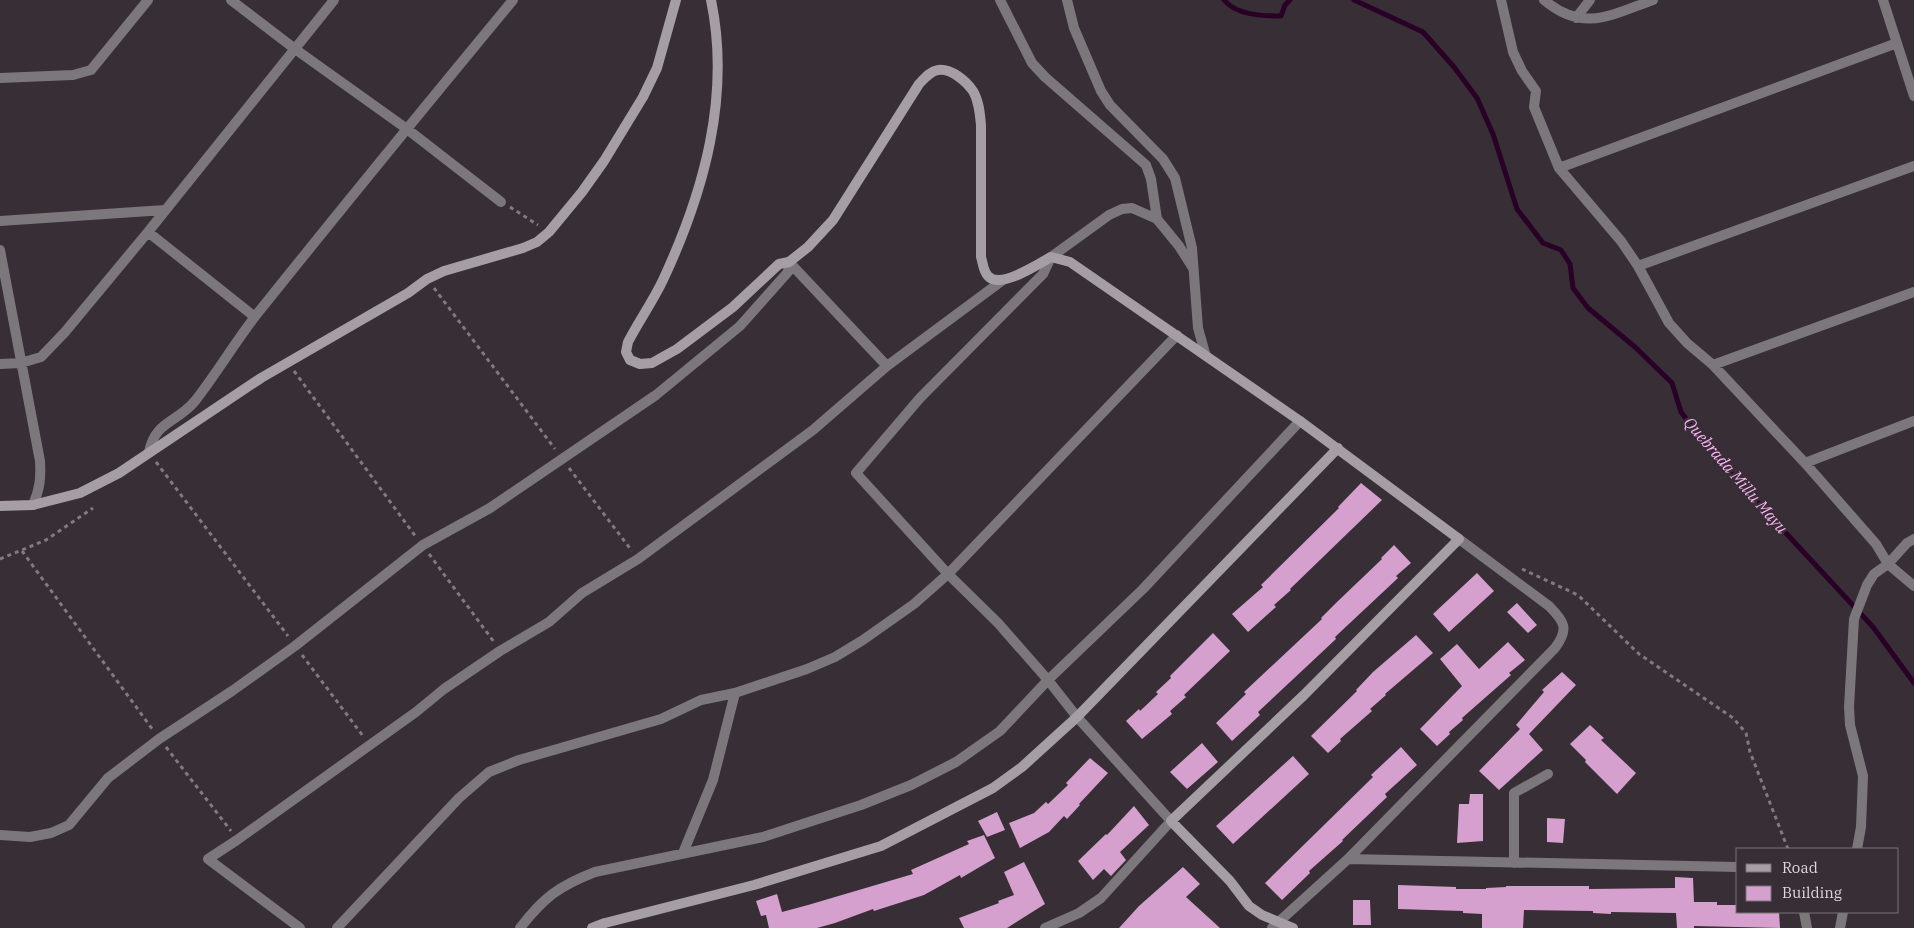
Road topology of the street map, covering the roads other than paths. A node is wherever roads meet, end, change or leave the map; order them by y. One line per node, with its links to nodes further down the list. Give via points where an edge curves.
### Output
1 (148, 0): 17 (street, via 90,70 73,75)
2 (232, 0): 16 (street)
3 (334, 0): 16 (street)
4 (514, 0): 19 (street)
5 (676, 0): 44 (street, via 657,68 643,97 604,161 549,232 523,248 444,271 428,279 261,378)
6 (711, 0): 29 (street, via 718,59 711,143 697,196 663,282 628,342 626,352 630,360 640,364 652,363 677,350 734,307 779,264)
7 (1000, 0): 24 (street, via 1032,63 1146,165)
8 (1067, 0): 31 (street, via 1074,28 1101,91 1163,159 1175,178 1192,248)
9 (1502, 0): 21 (street, via 1513,52 1536,91 1534,107)
10 (1544, 0): 14 (street)
11 (1590, 0): 14 (street)
12 (1652, 0): 14 (street, via 1606,18)
13 (1883, 0): 15 (street)
14 (1576, 18)
15 (1897, 43): 18 (street); 21 (street)
16 (295, 49): 19 (street); 23 (street)
17 (0, 78)
18 (1914, 96)
19 (407, 129): 22 (street); 34 (street)
20 (1914, 166): 30 (street)
21 (1559, 168): 30 (street)
22 (501, 202)
23 (165, 210): 25 (street); 26 (street)
24 (1157, 219): 28 (street, via 1132,208 1122,209 1109,214); 31 (street)
25 (0, 221)
26 (148, 232): 34 (street); 37 (street, via 66,332 41,357)
27 (0, 250): 37 (street)
28 (1050, 257): 32 (street, via 1017,276); 35 (street, via 1070,262 1086,271); 51 (street, via 1043,274 920,398 856,473)
29 (789, 262): 32 (street, via 833,220 920,84 928,74 938,70 962,79 973,92 979,107 982,257 988,276); 40 (street); 58 (street, via 788,272 758,308 656,395 490,508 423,545 295,646 108,778 69,825 30,837)
30 (1638, 266): 39 (street, via 1669,323)
31 (1193, 268): 36 (street, via 1198,328)
32 (1003, 280): 40 (street)
33 (1914, 292): 39 (street)
34 (255, 317): 44 (street, via 194,402 158,430)
35 (1176, 335): 36 (street); 51 (street)
36 (1204, 353): 41 (street)
37 (21, 363): 38 (street); 46 (street, via 41,477)
38 (0, 364)
39 (1713, 365): 45 (street)
40 (888, 366): 67 (street, via 812,430 638,559 582,593 549,622 500,651 208,858)
41 (1300, 421): 43 (street); 53 (street, via 1143,589)
42 (1914, 421): 45 (street)
43 (1338, 448): 48 (street); 55 (street)
44 (149, 452): 46 (street, via 80,493)
45 (1805, 463): 50 (street, via 1876,544)
46 (33, 504): 47 (street)
47 (0, 506)
48 (1459, 539): 57 (street, via 1304,695); 61 (street, via 1549,606 1564,626 1562,638)
49 (1914, 539): 50 (street)
50 (1888, 564): 52 (street); 59 (street, via 1874,574 1854,619 1850,725 1863,776 1861,828)
51 (948, 574): 53 (street, via 998,623); 54 (street, via 914,604 835,657)
52 (1914, 586)
53 (1048, 680): 55 (street); 60 (street, via 1000,731 956,762 912,785 763,837)
54 (735, 693): 60 (street, via 713,780); 68 (street, via 701,700 661,719 519,760 489,772 459,798)
55 (1077, 717): 57 (street); 70 (street, via 1022,767 993,788 881,846 754,885)
56 (1548, 774): 62 (street, via 1514,793)
57 (1171, 821): 66 (street, via 1230,881 1249,906); 71 (street, via 1101,898 1079,913)
58 (0, 835)
59 (1856, 848)
60 (683, 853): 69 (street, via 595,872 570,882 551,894)
61 (1348, 859): 62 (street); 66 (street)
62 (1514, 863): 63 (street)
63 (1736, 868)
64 (1804, 913): 73 (street)
65 (1844, 913): 74 (street)
66 (1275, 925): 72 (street)
67 (300, 928)
68 (337, 928)
69 (520, 928)
70 (592, 928)
71 (1045, 928)
72 (1293, 928)
73 (1807, 928)
74 (1840, 928)

